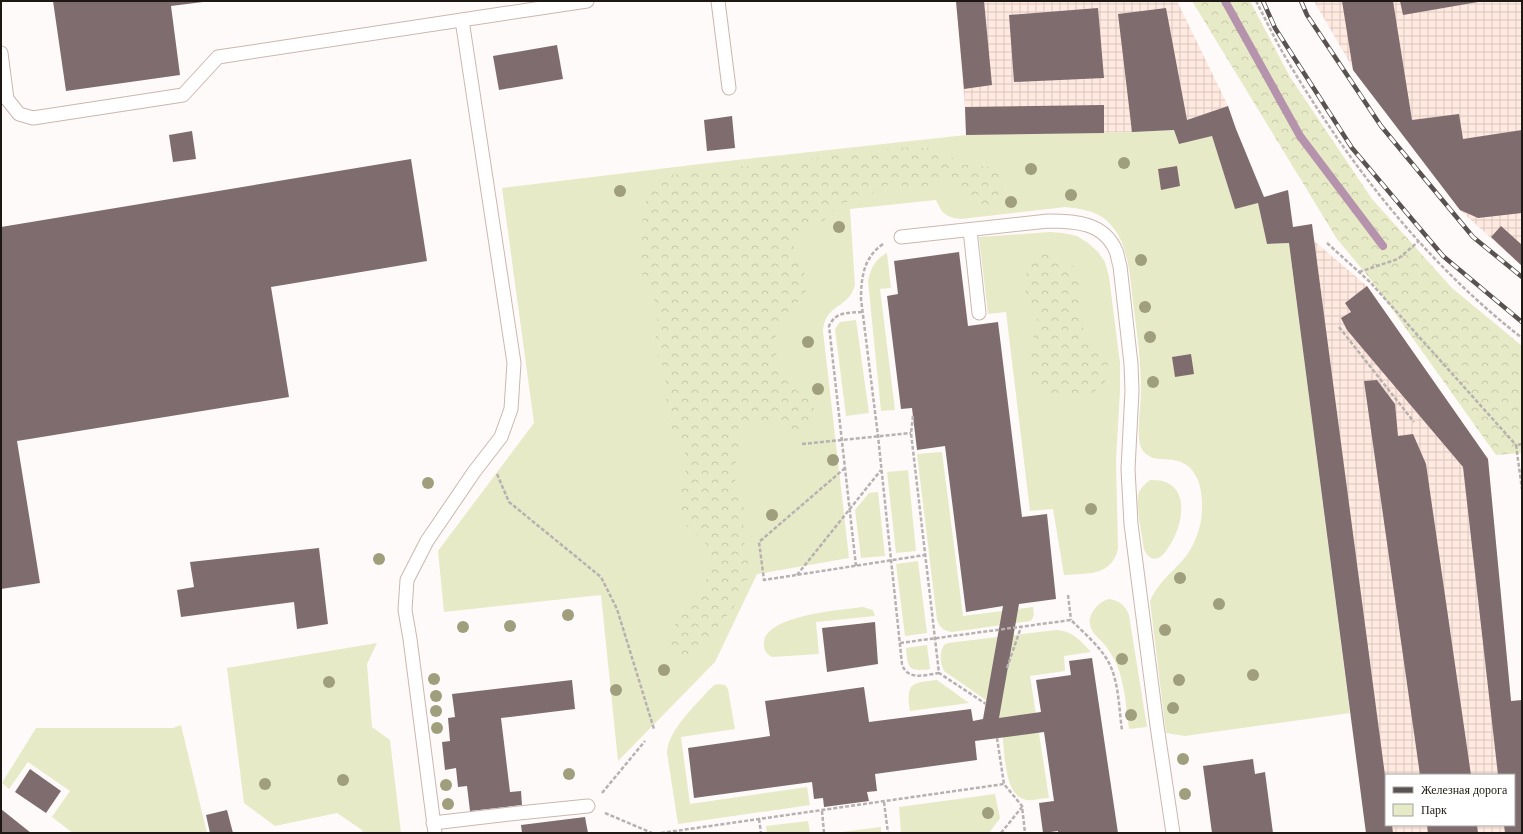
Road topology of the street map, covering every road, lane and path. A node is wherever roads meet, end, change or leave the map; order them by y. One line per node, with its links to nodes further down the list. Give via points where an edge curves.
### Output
1 (582, 1): 4 (lane)
2 (718, 1): 6 (lane)
3 (1256, 1): 9 (path, via 1289,64 1332,132 1389,208)
4 (462, 20): 5 (lane, via 218,58 183,96 33,118 19,114 7,99); 24 (lane, via 514,363 511,409 501,437)
5 (1, 53)
6 (729, 88)
7 (970, 230): 8 (lane); 13 (lane); 59 (lane, via 1070,221 1084,223 1097,229 1108,238 1116,250 1131,364 1128,469 1131,524)
8 (901, 237): 12 (path, via 887,242 869,257 861,283)
9 (1419, 241): 11 (path, via 1398,259); 15 (path, via 1452,276 1503,324)
10 (1327, 243): 11 (path)
11 (1358, 272): 23 (path, via 1370,282)
12 (863, 312): 19 (path); 20 (path, via 837,316 829,326)
13 (979, 313)
14 (1339, 327): 17 (path)
15 (1522, 338)
16 (913, 416): 18 (path)
17 (1414, 422)
18 (911, 433): 19 (path); 29 (path)
19 (878, 436): 20 (path); 26 (path)
20 (842, 440): 21 (path); 25 (path)
21 (802, 444)
22 (1522, 444): 23 (path)
23 (1516, 445): 27 (path)
24 (489, 454): 41 (path, via 509,502 601,577 617,609); 51 (lane, via 427,541 407,580 405,610)
25 (845, 468): 28 (path); 32 (path, via 759,542 764,580)
26 (881, 470): 28 (path); 30 (path)
27 (1522, 489)
28 (850, 508): 31 (path); 32 (path)
29 (925, 555): 30 (path); 36 (path)
30 (891, 561): 31 (path); 37 (path)
31 (856, 566): 32 (path)
32 (797, 575)
33 (1068, 595): 34 (path)
34 (1071, 620): 35 (path); 42 (path, via 1100,649 1110,665 1116,686)
35 (1021, 627): 36 (path); 38 (path)
36 (935, 638): 37 (path); 39 (path)
37 (900, 643): 39 (path, via 902,664 907,673 917,676)
38 (1007, 668)
39 (939, 673): 40 (path)
40 (986, 704)
41 (654, 729)
42 (1122, 730)
43 (997, 738): 45 (path)
44 (645, 741): 48 (path)
45 (1004, 784): 46 (path); 47 (path)
46 (884, 802): 49 (path); 56 (path)
47 (1022, 806): 57 (path); 58 (path)
48 (589, 807): 51 (lane); 52 (path)
49 (822, 811): 50 (path); 55 (path)
50 (759, 819): 53 (path); 54 (path)
51 (434, 828)
52 (652, 833)
53 (661, 833)
54 (761, 833)
55 (824, 833)
56 (888, 833)
57 (1001, 833)
58 (1025, 833)
59 (1173, 833)

